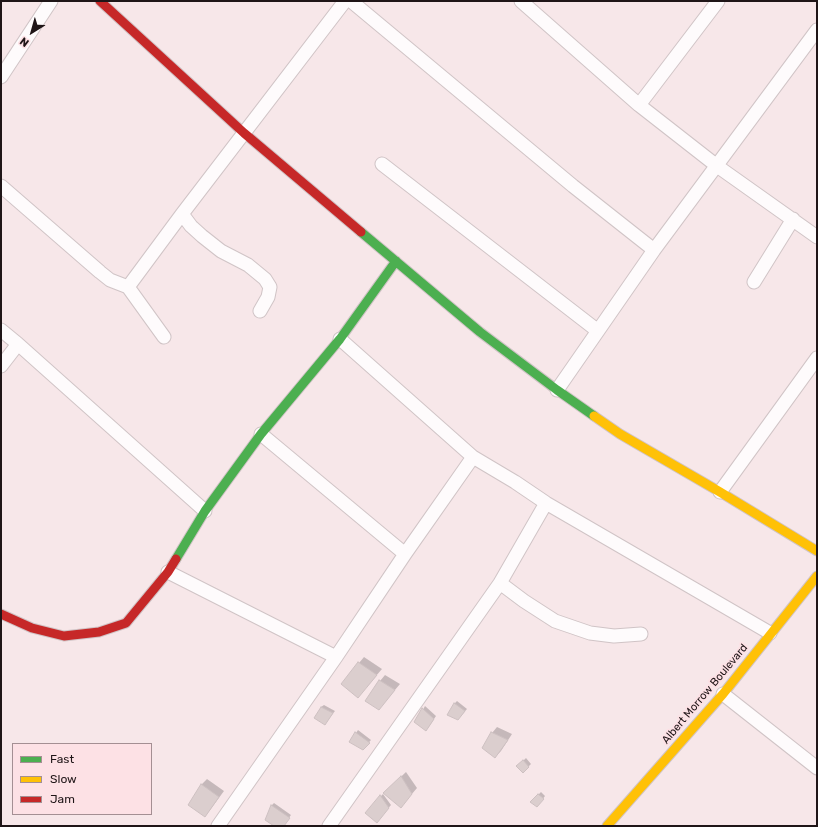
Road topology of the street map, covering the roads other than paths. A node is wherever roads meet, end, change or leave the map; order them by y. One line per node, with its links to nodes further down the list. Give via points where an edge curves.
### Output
1 (51, 1): 8 (street)
2 (100, 1): 10 (street)
3 (344, 1): 10 (street)
4 (351, 1): 17 (street)
5 (521, 1): 9 (street)
6 (718, 1): 9 (street)
7 (817, 30): 12 (street)
8 (3, 70)
9 (639, 105): 12 (street)
10 (244, 133): 14 (street); 18 (street)
11 (382, 164): 23 (street)
12 (717, 166): 15 (street); 17 (street)
13 (1, 186): 20 (street, via 100,272)
14 (182, 214): 20 (street); 21 (street, via 191,226 221,251 248,265 265,279 270,287)
15 (793, 219): 16 (street); 19 (street)
16 (817, 238)
17 (654, 250): 23 (street)
18 (396, 261): 25 (street); 29 (street, via 480,332)
19 (754, 282)
20 (128, 288): 24 (street)
21 (260, 311)
22 (1, 330): 26 (street)
23 (598, 331): 29 (street)
24 (164, 337)
25 (340, 339): 30 (street); 31 (street)
26 (18, 344): 28 (street); 34 (street)
27 (817, 358): 32 (street)
28 (1, 366)
29 (557, 390): 32 (street, via 620,434)
30 (261, 434): 34 (street); 36 (street)
31 (473, 457): 33 (street); 36 (street)
32 (720, 492): 35 (street)
33 (546, 503): 39 (street); 41 (street)
34 (205, 511): 37 (street)
35 (817, 551)
36 (405, 554): 43 (street)
37 (168, 572): 40 (street, via 126,623 99,632 64,636 32,628); 43 (street)
38 (817, 576): 41 (street, Albert Morrow Boulevard)
39 (500, 583): 42 (street, via 555,621 590,632 614,636); 47 (street)
40 (1, 614)
41 (770, 633): 44 (street, Albert Morrow Boulevard)
42 (641, 634)
43 (336, 657): 46 (street)
44 (723, 694): 45 (street); 48 (street, Albert Morrow Boulevard)
45 (817, 768)
46 (218, 826)
47 (329, 826)
48 (607, 826)

